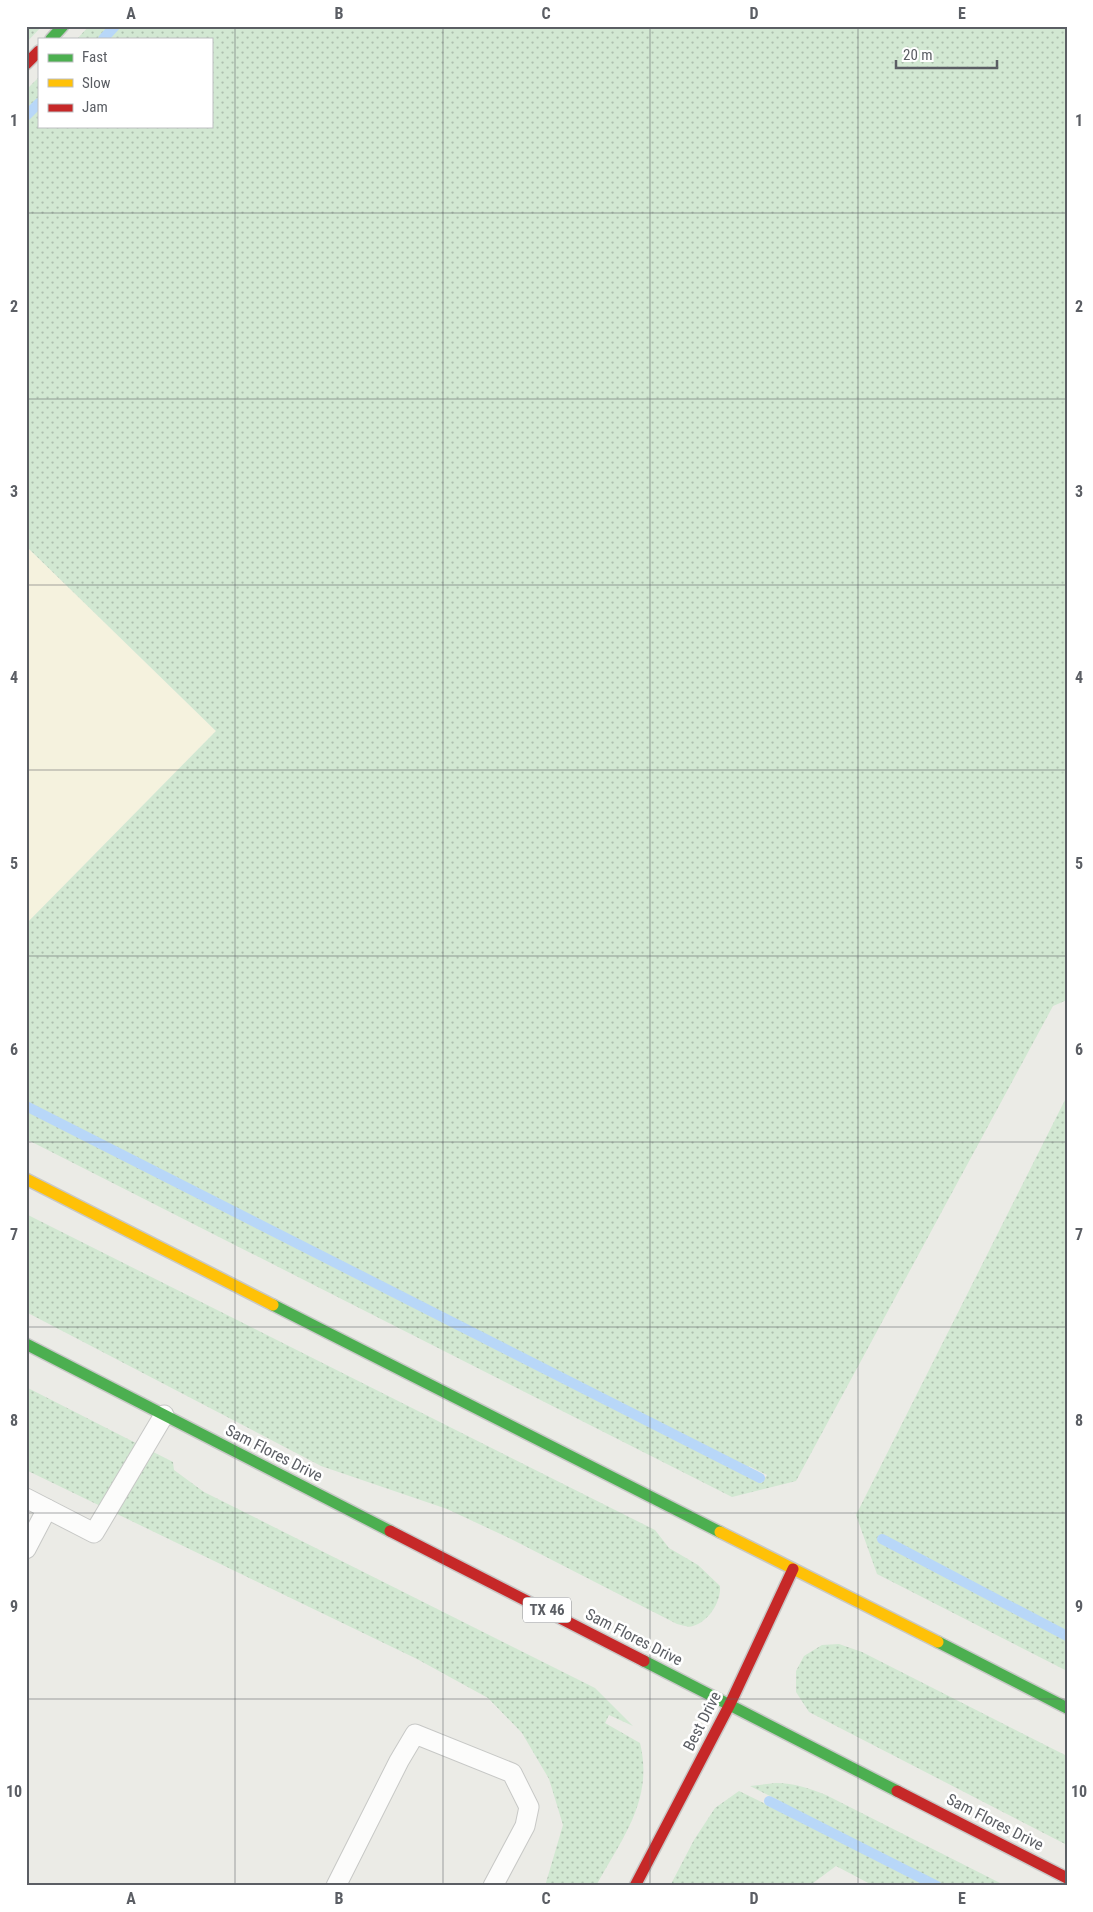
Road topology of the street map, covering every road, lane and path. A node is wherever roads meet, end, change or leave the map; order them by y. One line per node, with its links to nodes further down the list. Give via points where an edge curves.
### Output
1 (63, 26): 2 (main road)
2 (52, 38)
3 (38, 52): 4 (main road)
4 (26, 64)
5 (26, 1179): 11 (main road)
6 (26, 1344): 7 (main road, Sam Flores Drive / TX 46)
7 (164, 1415): 9 (lane, via 94,1533); 12 (main road, Sam Flores Drive / TX 46)
8 (26, 1498): 9 (lane)
9 (47, 1509): 10 (lane)
10 (26, 1550)
11 (793, 1569): 12 (main road, Best Drive); 13 (main road)
12 (730, 1704): 14 (main road, Sam Flores Drive / TX 46); 17 (main road, Best Drive)
13 (1067, 1708)
14 (1067, 1878)
15 (336, 1886): 16 (lane, via 415,1734 512,1773 530,1807 525,1826)
16 (494, 1886)
17 (635, 1886)

